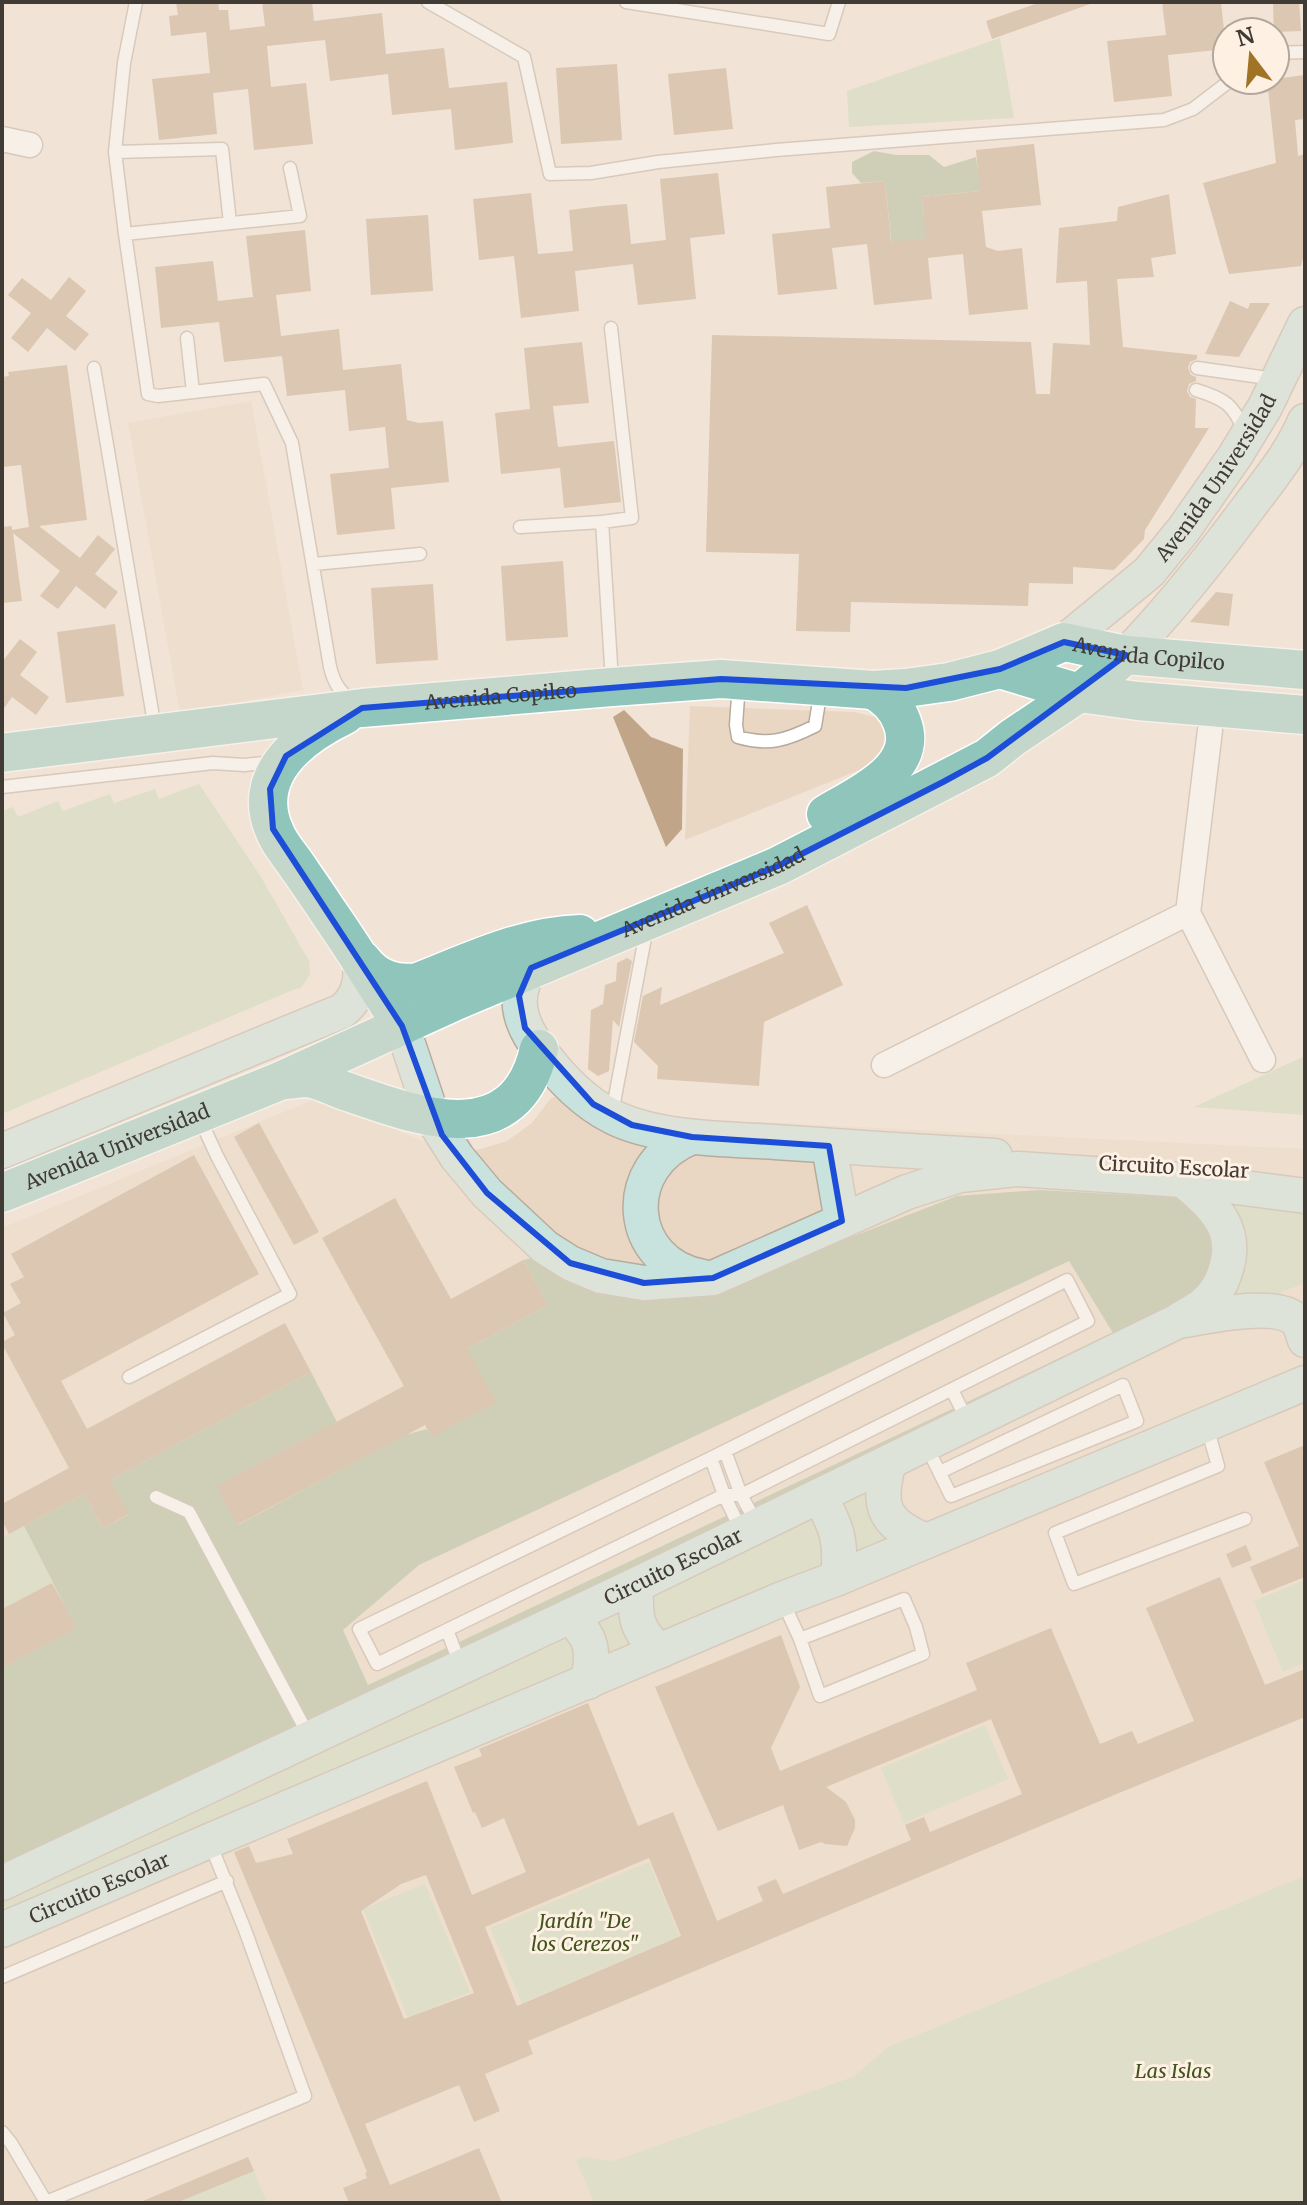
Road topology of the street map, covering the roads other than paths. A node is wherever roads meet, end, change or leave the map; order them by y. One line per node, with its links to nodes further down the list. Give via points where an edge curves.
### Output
1 (136, 2): 8 (lane)
2 (428, 2): 5 (lane, via 523,53 550,174 776,150 1164,120)
3 (626, 2): 4 (lane, via 829,34)
4 (839, 2)
5 (1211, 95)
6 (2, 139): 7 (street)
7 (30, 145)
8 (115, 152): 10 (lane, via 222,149); 11 (lane)
9 (290, 168): 10 (lane, via 300,216)
10 (230, 223): 11 (lane)
11 (125, 234): 19 (lane, via 148,394)
12 (1305, 324): 17 (street, Avenida Universidad)
13 (611, 328): 22 (lane, via 632,518)
14 (187, 338): 19 (lane)
15 (94, 368): 38 (lane)
16 (1197, 368): 17 (lane)
17 (1290, 371): 21 (street, Avenida Universidad)
18 (1196, 390): 21 (lane, via 1229,403)
19 (193, 392): 25 (lane, via 264,384 292,443)
20 (1305, 421): 27 (street, Avenida Universidad, via 1286,457 1216,551)
21 (1247, 436): 26 (street, Avenida Universidad, via 1149,572)
22 (602, 522): 23 (lane); 32 (lane)
23 (520, 527)
24 (420, 554): 25 (lane)
25 (314, 564): 35 (lane, via 334,683)
26 (1064, 642): 27 (main road, Avenida Copilco); 28 (main road, Avenida Copilco)
27 (1126, 655): 29 (main road, Avenida Copilco); 34 (main road, Avenida Universidad)
28 (1000, 669): 33 (main road, Avenida Copilco, via 949,682); 34 (main road)
29 (1305, 670)
30 (740, 680): 31 (main road, Avenida Copilco); 31 (lane, via 738,737 753,742 788,740 815,726); 32 (main road, Avenida Copilco)
31 (821, 685): 33 (main road, Avenida Copilco)
32 (612, 687): 35 (main road, Avenida Copilco)
33 (873, 690): 43 (main road, via 892,706 903,726 904,748 898,760 874,787 799,836)
34 (1066, 701): 36 (main road, via 1138,701); 37 (main road, via 1167,727); 43 (main road, Avenida Universidad, via 987,758)
35 (362, 708): 38 (main road, Avenida Copilco); 41 (main road, via 314,733)
36 (1305, 715)
37 (1210, 730): 39 (main road); 44 (street)
38 (154, 734): 40 (main road, Avenida Copilco)
39 (1305, 737)
40 (2, 753)
41 (282, 761): 42 (lane, via 213,763); 46 (main road, via 269,796 273,829)
42 (2, 787)
43 (778, 866): 45 (main road, Avenida Universidad)
44 (1188, 913): 50 (street); 51 (street)
45 (631, 926): 46 (main road, via 523,941 418,982 381,977); 47 (main road, Avenida Universidad); 54 (lane)
46 (360, 958): 48 (main road); 58 (street, via 360,986 342,1011)
47 (531, 968): 48 (main road, Avenida Universidad); 49 (street, Circuito Escolar, via 519,1005 525,1028)
48 (402, 1026): 52 (main road, Avenida Universidad); 55 (street, Circuito Escolar)
49 (539, 1049): 54 (street, Circuito Escolar, via 575,1089); 55 (main road, via 525,1087 502,1108 470,1119)
50 (1263, 1060)
51 (884, 1065)
52 (280, 1081): 53 (main road, Avenida Universidad); 55 (main road, via 308,1078)
53 (198, 1114): 61 (main road, Avenida Universidad); 67 (lane, via 290,1294)
54 (611, 1117): 56 (street, Circuito Escolar)
55 (433, 1119): 64 (street, Circuito Escolar, via 487,1193 570,1263 601,1276 644,1283)
56 (692, 1137): 57 (street, Circuito Escolar); 64 (street, via 656,1160 643,1186 641,1211 647,1234 669,1263)
57 (829, 1146): 59 (street, Circuito Escolar); 63 (street)
58 (2, 1151)
59 (1305, 1175)
60 (1183, 1180): 62 (street, Circuito Escolar); 63 (street, Circuito Escolar, via 1018,1169 960,1175); 65 (street, Circuito Escolar, via 1222,1219 1231,1242 1220,1286)
61 (2, 1193)
62 (1305, 1196)
63 (842, 1221): 64 (street, Circuito Escolar)
64 (713, 1278)
65 (1176, 1322): 66 (street, via 1242,1311 1275,1312 1298,1322); 73 (street, Circuito Escolar)
66 (1305, 1340)
67 (129, 1377)
68 (1302, 1379): 71 (street, Circuito Escolar)
69 (952, 1390): 70 (lane); 72 (lane, via 1088,1321 1067,1280); 77 (lane)
70 (964, 1414)
71 (1206, 1424): 80 (lane, via 1218,1466 1055,1533 1074,1584); 82 (street, Circuito Escolar)
72 (725, 1451): 74 (lane); 77 (lane)
73 (929, 1451): 73 (lane, via 951,1496 1137,1421 1123,1385); 75 (street, Circuito Escolar)
74 (711, 1458): 76 (lane); 87 (lane, via 359,1629 377,1664)
75 (889, 1462): 78 (street, Circuito Escolar); 82 (street, via 882,1486 886,1513)
76 (724, 1495): 77 (lane); 81 (lane); 87 (lane)
77 (741, 1495): 81 (lane)
78 (819, 1496): 81 (street, Circuito Escolar); 83 (street, via 834,1521)
79 (156, 1497): 92 (lane, via 189,1512)
80 (1245, 1519)
81 (750, 1530): 84 (street, Circuito Escolar)
82 (926, 1541): 83 (street, Circuito Escolar)
83 (838, 1578): 85 (street, Circuito Escolar)
84 (636, 1585): 86 (street, Circuito Escolar); 89 (street, via 638,1626)
85 (782, 1599): 88 (lane); 89 (street, Circuito Escolar)
86 (570, 1616): 90 (street, Circuito Escolar); 91 (street, via 591,1646)
87 (447, 1630): 90 (lane)
88 (800, 1639): 88 (lane, via 820,1696 923,1654 904,1599)
89 (660, 1651): 91 (street, Circuito Escolar)
90 (461, 1667): 92 (street, Circuito Escolar)
91 (588, 1682): 93 (street, Circuito Escolar)
92 (310, 1739): 95 (street, Circuito Escolar)
93 (209, 1841): 94 (lane); 96 (street, Circuito Escolar)
94 (227, 1881): 97 (lane); 98 (lane, via 305,2096 46,2202)
95 (2, 1883)
96 (2, 1930)
97 (2, 1977)
98 (2, 2132)

